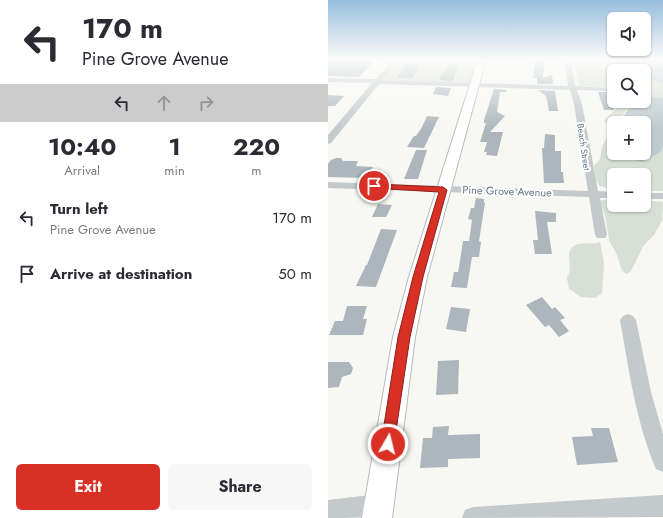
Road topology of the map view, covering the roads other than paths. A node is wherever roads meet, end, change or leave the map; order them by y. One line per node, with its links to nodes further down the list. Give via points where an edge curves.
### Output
1 (376, 83): 7 (street)
2 (434, 83): 4 (street)
3 (571, 83): 5 (street, Beach Street)
4 (475, 84): 5 (street); 9 (main road)
5 (572, 87): 6 (street); 10 (street, Beach Street, via 578,104)
6 (607, 89)
7 (328, 141)
8 (328, 185): 9 (street, Pine Grove Avenue)
9 (443, 190): 10 (street, Pine Grove Avenue); 19 (main road, via 404,337)
10 (594, 194): 11 (street, Pine Grove Avenue); 14 (street, Beach Street)
11 (607, 194)
12 (651, 196): 13 (street)
13 (663, 196)
14 (601, 235)
15 (628, 320): 16 (street, via 652,433)
16 (663, 462)
17 (663, 506): 20 (street)
18 (328, 510): 19 (street)
19 (378, 512)
20 (473, 518)

